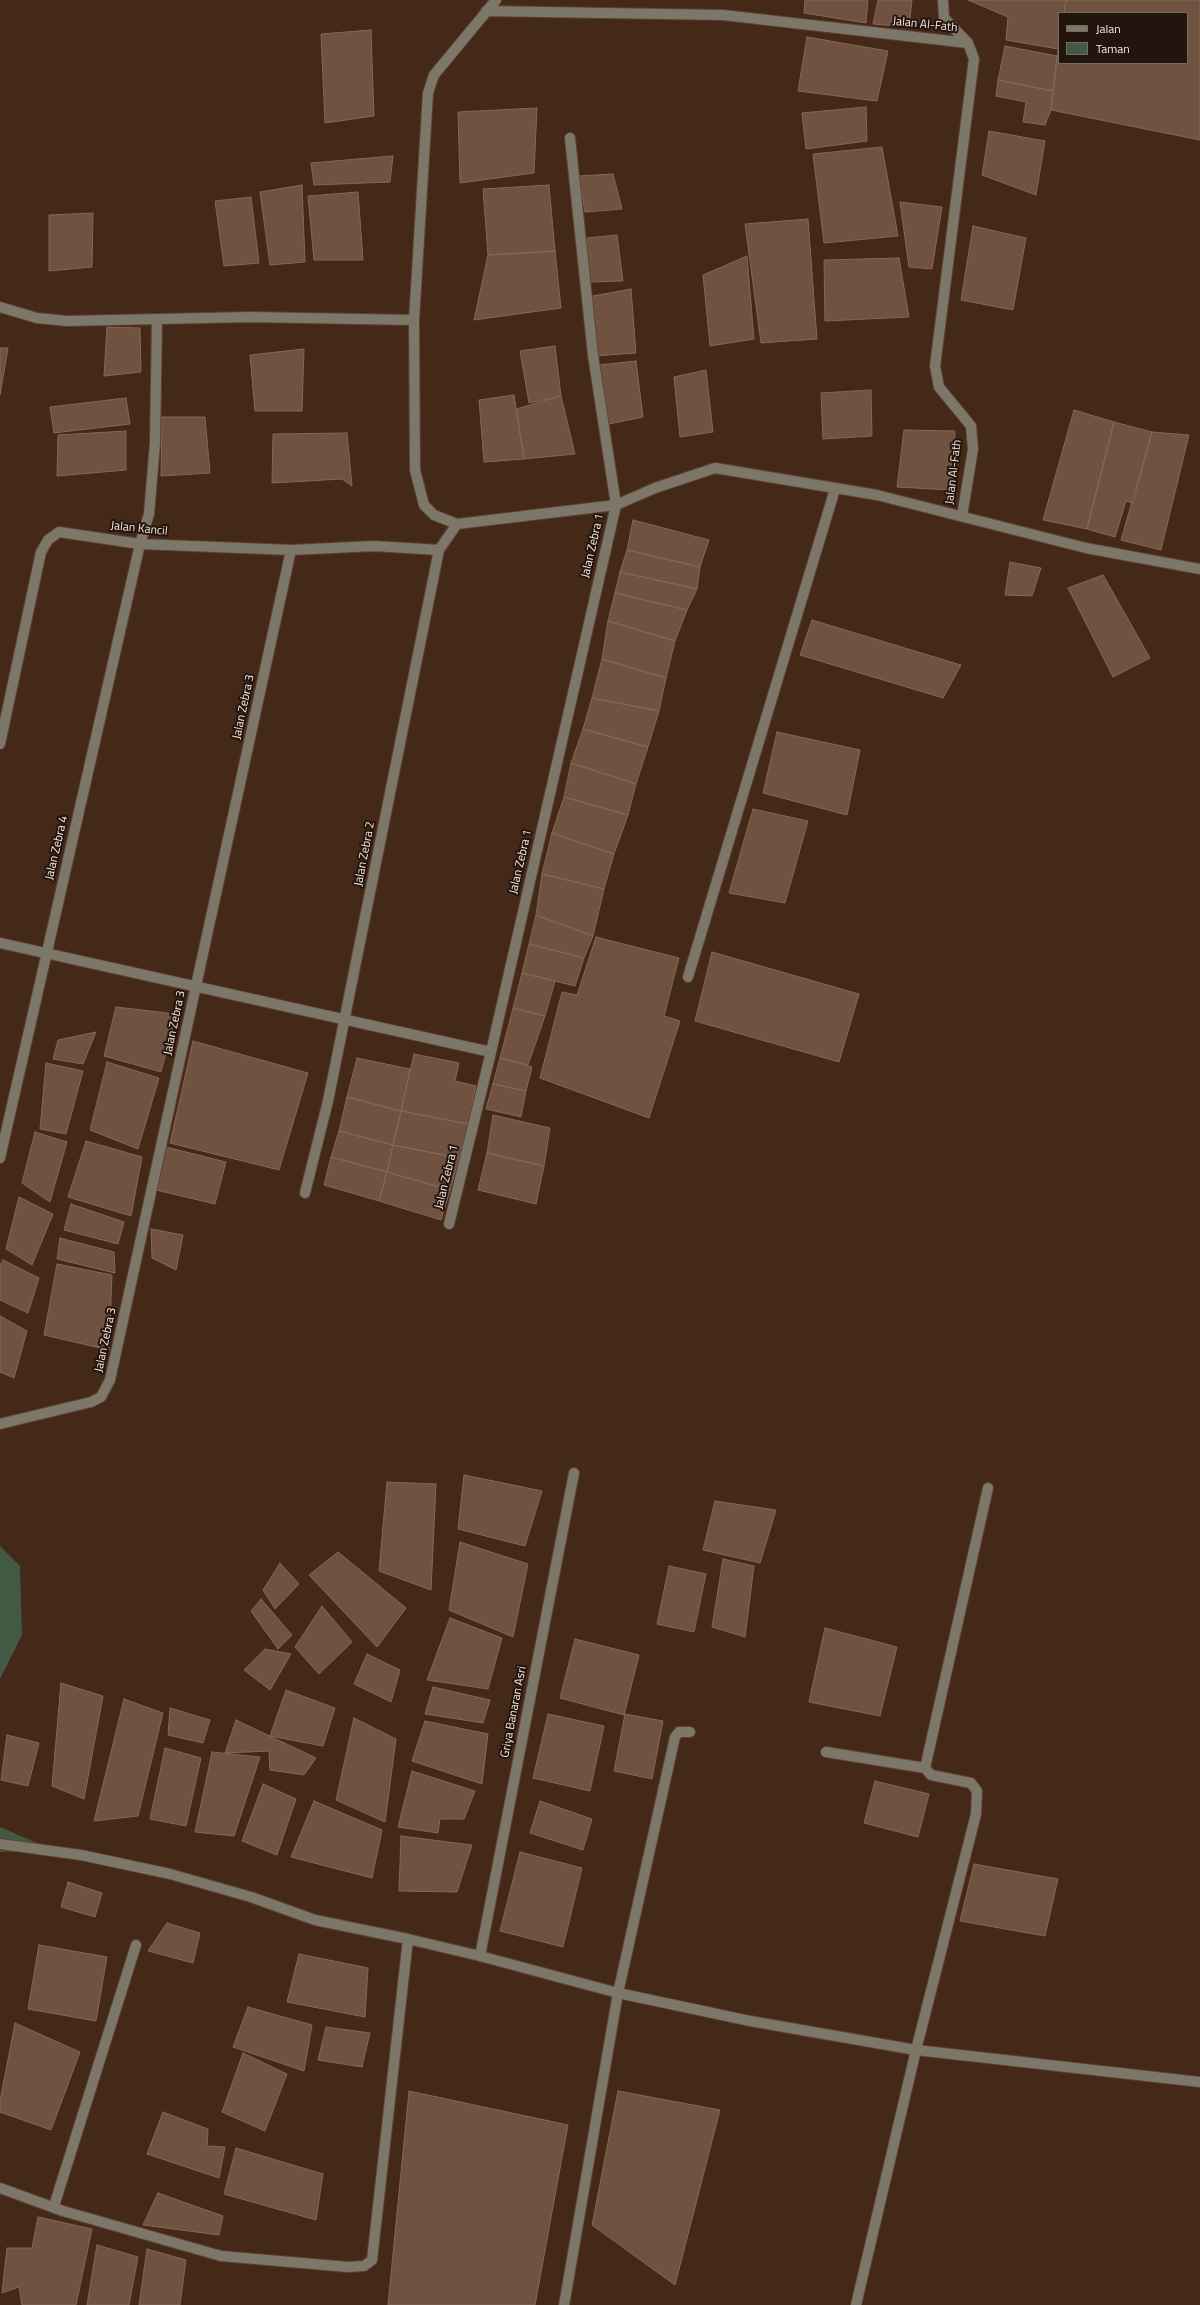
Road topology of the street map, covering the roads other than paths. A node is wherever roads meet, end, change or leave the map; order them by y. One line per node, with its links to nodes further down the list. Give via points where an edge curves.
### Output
1 (496, 0): 3 (street)
2 (943, 0): 4 (street, via 944,18)
3 (486, 11): 4 (street, Jalan Al-Fath, via 723,15); 8 (street, via 434,75 428,93)
4 (968, 42): 11 (street, Jalan Al-Fath, via 974,59 935,366 939,387 971,426 972,449)
5 (570, 138): 10 (street, via 593,354)
6 (0, 308): 7 (street, via 37,318 67,321)
7 (157, 319): 8 (street); 13 (street, Jalan Zebra 4, via 153,476 149,514)
8 (414, 320): 12 (street, via 415,470 424,505 434,515)
9 (835, 489): 10 (street, via 714,468 655,488); 11 (street, via 877,495); 20 (street)
10 (616, 505): 12 (street); 23 (street, Jalan Zebra 1)
11 (962, 516): 16 (street, via 1086,548)
12 (457, 524): 15 (street, Jalan Zebra 2)
13 (140, 544): 14 (street, Jalan Kancil); 17 (street, Jalan Kancil, via 59,532 48,540 40,552); 19 (street, Jalan Zebra 4)
14 (291, 550): 15 (street, Jalan Kancil, via 374,546); 21 (street, Jalan Zebra 3)
15 (439, 550): 22 (street, Jalan Zebra 2)
16 (1200, 569)
17 (0, 744)
18 (0, 943): 19 (street)
19 (46, 954): 21 (street); 24 (street, Jalan Zebra 4)
20 (688, 977)
21 (196, 987): 22 (street); 27 (street, Jalan Zebra 3, via 110,1380 101,1397 91,1402)
22 (345, 1019): 23 (street); 25 (street, Jalan Zebra 2)
23 (491, 1052): 26 (street, Jalan Zebra 1)
24 (0, 1158)
25 (305, 1193)
26 (449, 1224)
27 (0, 1424)
28 (574, 1473): 36 (street, Griya Banaran Asri)
29 (988, 1488): 32 (street)
30 (690, 1732): 37 (street, via 679,1732 675,1736)
31 (826, 1752): 32 (street)
32 (925, 1768): 38 (street, via 931,1775 971,1783 978,1791 976,1814)
33 (0, 1844): 34 (street, via 81,1855 170,1874 251,1897 315,1920)
34 (408, 1939): 36 (street); 41 (street, via 372,2260 364,2266 348,2267 221,2256 63,2211)
35 (136, 1945): 41 (street)
36 (480, 1956): 37 (street)
37 (618, 1993): 38 (street, via 750,2021); 42 (street)
38 (916, 2050): 39 (street); 43 (street)
39 (1200, 2082)
40 (0, 2188): 41 (street)
41 (54, 2206)
42 (564, 2305)
43 (856, 2305)

